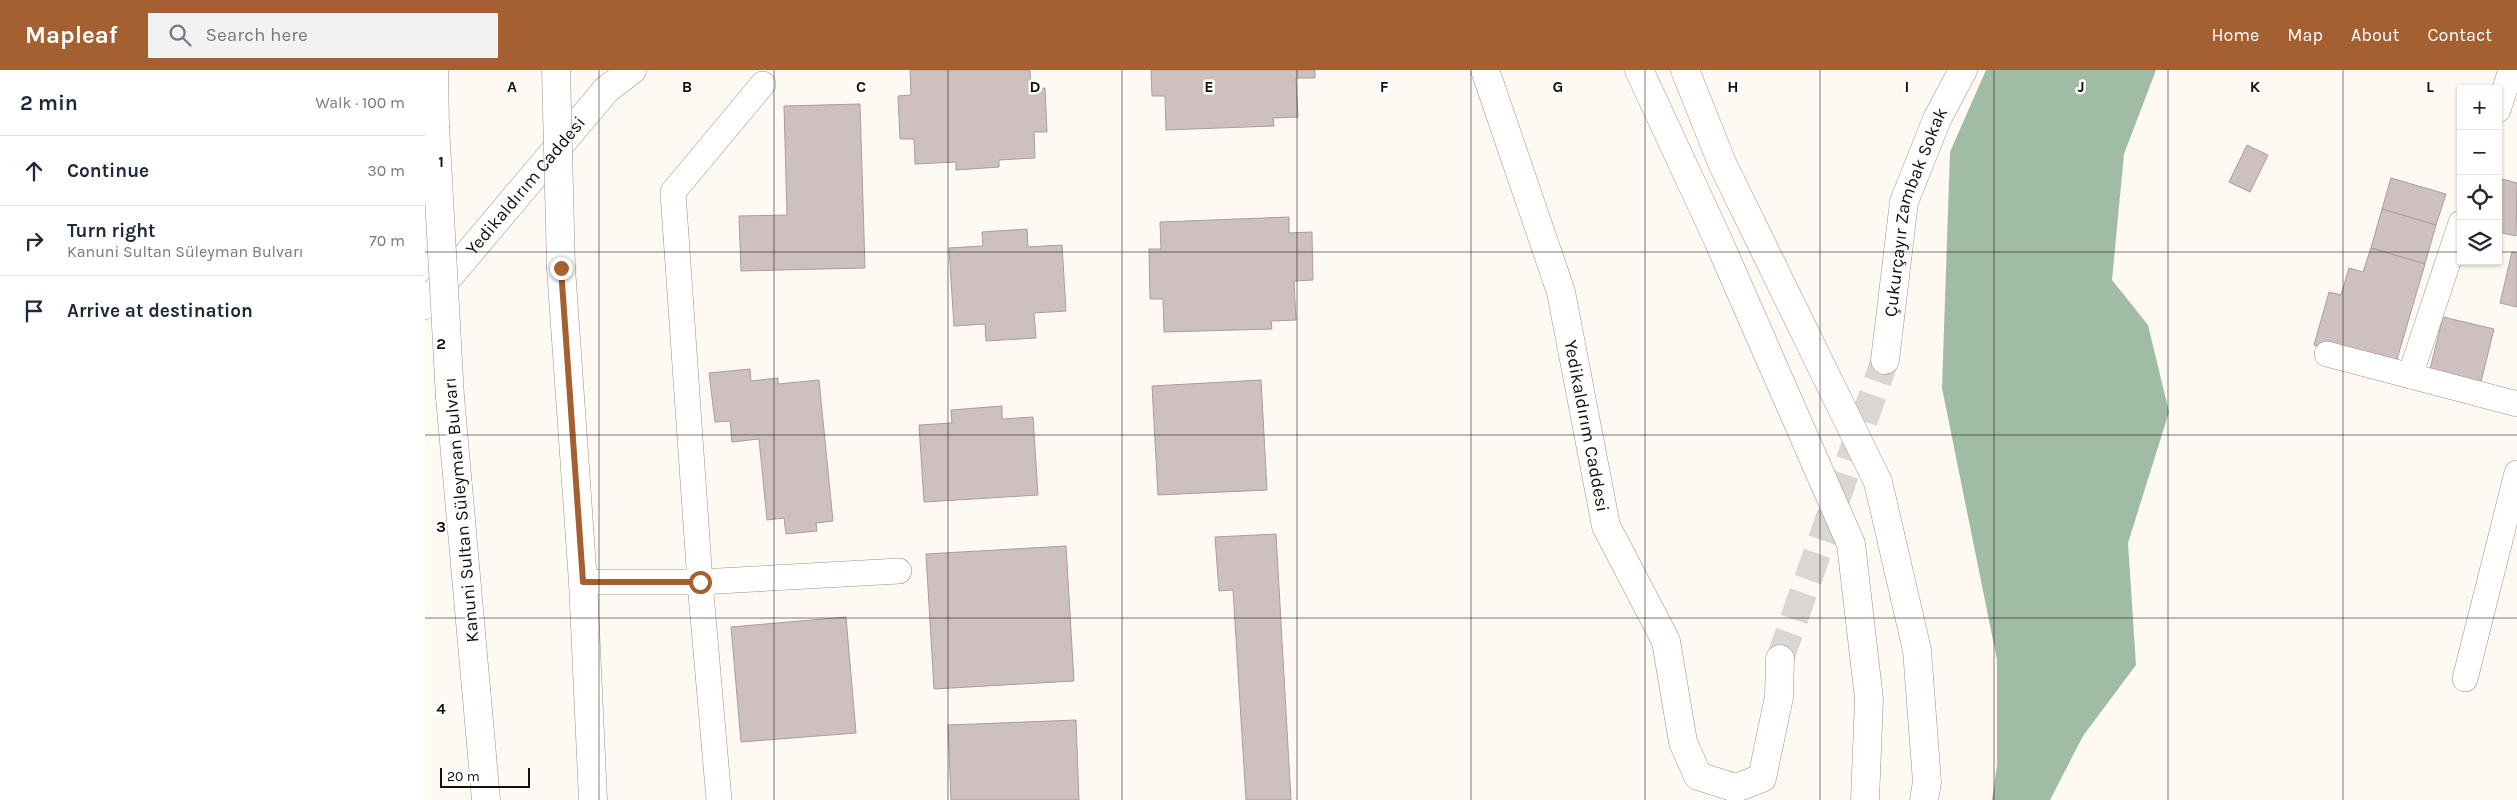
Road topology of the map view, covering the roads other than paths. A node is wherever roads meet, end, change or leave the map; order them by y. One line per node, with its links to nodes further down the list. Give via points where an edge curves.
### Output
1 (434, 70): 23 (main road, Kanuni Sultan Süleyman Bulvarı, bridge, via 450,397)
2 (556, 70): 19 (main road, bridge, via 561,268)
3 (632, 70): 12 (main road, Yedikaldırım Caddesi, via 606,90)
4 (1485, 70): 21 (main road, Yedikaldırım Caddesi, via 1561,292 1606,526 1666,641 1683,742 1698,776 1736,788 1762,778 1779,697)
5 (1639, 70): 26 (main road, via 1718,240 1851,544 1869,699)
6 (1685, 70): 27 (main road, via 1722,163 1878,482 1917,650 1927,782)
7 (1963, 70): 14 (main road, Çukurçayır Zambak Sokak, via 1937,119 1904,202)
8 (2511, 70): 10 (street)
9 (763, 84): 20 (street, via 673,192)
10 (2502, 98)
11 (2457, 235): 15 (street)
12 (425, 305)
13 (2327, 354): 15 (street)
14 (1885, 360)
15 (2410, 376): 16 (street)
16 (2517, 404)
17 (2517, 473): 22 (street)
18 (899, 571): 20 (street)
19 (583, 582): 20 (street); 24 (main road)
20 (700, 582): 25 (street)
21 (1780, 659)
22 (2465, 679)
23 (486, 800)
24 (593, 800)
25 (719, 800)
26 (1865, 800)
27 (1924, 800)

